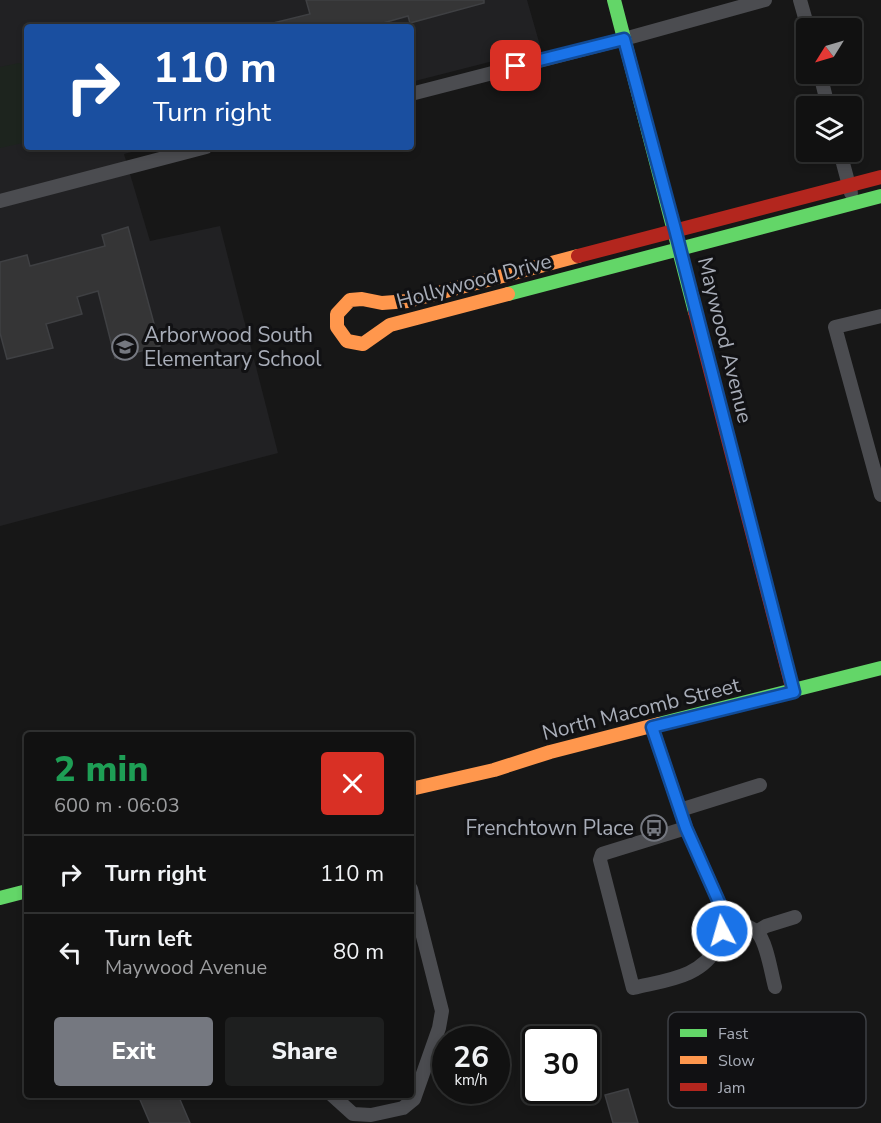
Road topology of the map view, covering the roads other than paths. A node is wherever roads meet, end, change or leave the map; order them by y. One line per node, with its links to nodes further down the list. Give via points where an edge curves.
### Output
1 (614, 0): 5 (street, Maywood Avenue)
2 (765, 0): 5 (street)
3 (801, 0): 4 (street)
4 (806, 18)
5 (624, 39): 6 (street); 14 (street, Maywood Avenue)
6 (414, 93)
7 (195, 150): 12 (street)
8 (843, 162): 10 (street)
9 (881, 177): 10 (street, Hollywood Drive)
10 (849, 185): 13 (street); 14 (street, Hollywood Drive)
11 (881, 196): 13 (street, Hollywood Drive)
12 (0, 201)
13 (853, 203): 15 (street, Hollywood Drive)
14 (675, 229): 15 (street, Maywood Avenue); 15 (street, Hollywood Drive, via 408,301 350,300 337,314 337,327 347,341 363,344 390,325)
15 (680, 248): 19 (street, Maywood Avenue)
16 (881, 316): 17 (street, via 835,327)
17 (881, 495)
18 (881, 668): 19 (street, North Macomb Street)
19 (794, 692): 20 (street, North Macomb Street)
20 (652, 727): 22 (street, North Macomb Street); 23 (street)
21 (760, 785): 23 (street)
22 (414, 788)
23 (680, 810): 24 (street)
24 (686, 828): 29 (street); 29 (street, via 602,854 600,860 633,988 699,968 718,944)
25 (24, 892): 26 (street)
26 (0, 898)
27 (414, 901): 32 (street, via 442,1011 414,1100 403,1108 371,1115 353,1114)
28 (795, 917): 30 (street)
29 (726, 918): 30 (street)
30 (756, 932): 31 (street, via 762,940)
31 (775, 987)
32 (335, 1098)

